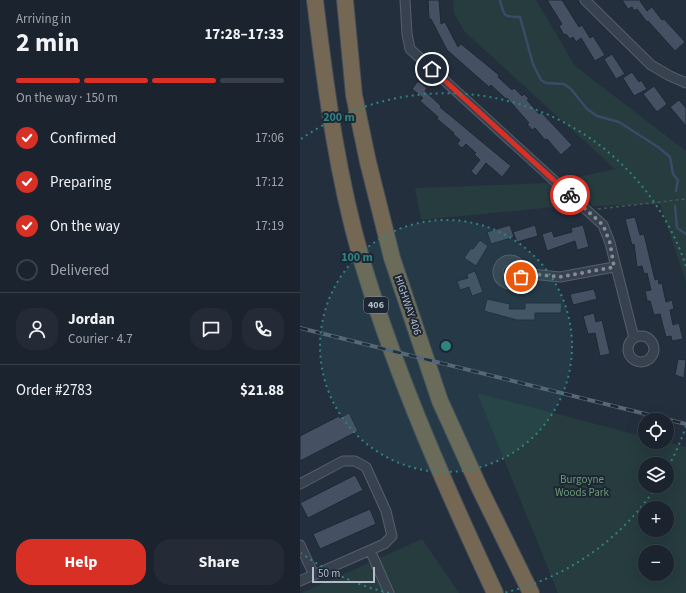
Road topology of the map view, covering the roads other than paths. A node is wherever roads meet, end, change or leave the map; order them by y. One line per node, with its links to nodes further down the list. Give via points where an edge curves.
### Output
1 (315, 0): 15 (highway, 406, via 322,63 341,175 365,270 398,371 428,445)
2 (345, 0): 16 (highway, HIGHWAY 406, via 354,95 392,258 440,400)
3 (405, 0): 6 (street, via 410,49 603,225 610,243)
4 (586, 0): 5 (street, via 651,65)
5 (686, 83)
6 (614, 267): 7 (street, via 560,277); 8 (street)
7 (522, 273)
8 (634, 338)
9 (300, 484): 11 (street, via 343,461 355,461 366,467 386,511 392,536 384,544)
10 (300, 545): 12 (street)
11 (370, 550): 12 (street); 14 (street)
12 (314, 575): 13 (street)
13 (300, 581)
14 (389, 593)
15 (495, 593)
16 (531, 593)

